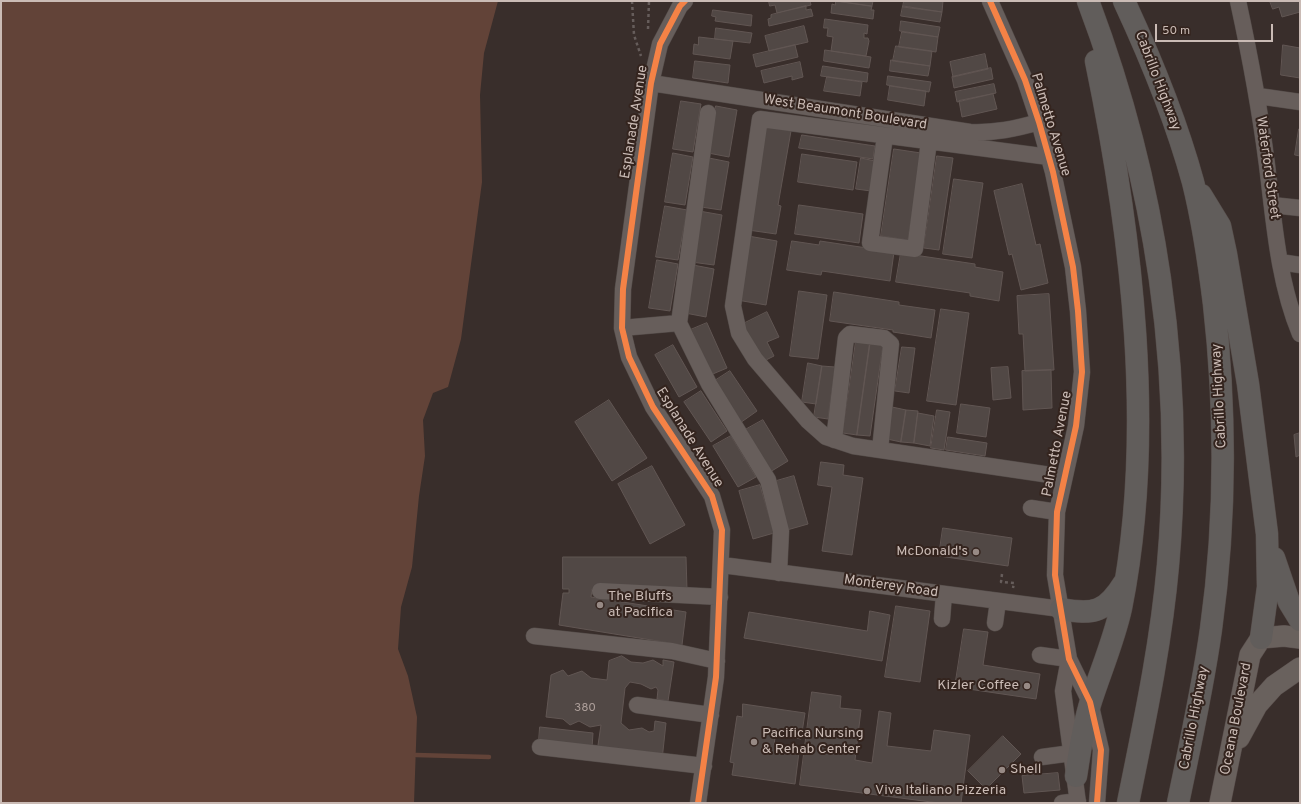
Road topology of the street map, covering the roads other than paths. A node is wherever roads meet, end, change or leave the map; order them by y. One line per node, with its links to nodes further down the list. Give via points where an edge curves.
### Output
1 (685, 1): 7 (street, Esplanade Avenue, via 660,44)
2 (990, 1): 11 (street, Palmetto Avenue, via 1023,76)
3 (1082, 1): 31 (highway, via 1116,160 1132,305 1136,367 1136,472)
4 (1088, 1): 60 (highway, via 1119,93 1146,198 1162,292 1171,381 1172,464 1168,564 1153,673)
5 (1124, 1): 15 (highway, Cabrillo Highway, via 1165,97)
6 (1238, 1): 8 (street, Waterford Street)
7 (651, 83): 11 (street, West Beaumont Boulevard, via 970,132 1006,131); 21 (street, Esplanade Avenue, via 623,289)
8 (1258, 96): 9 (street); 16 (street, Waterford Street)
9 (1300, 102)
10 (708, 113): 20 (street)
11 (1039, 122): 14 (street, Palmetto Avenue)
12 (885, 136): 13 (street); 13 (street, via 870,243 914,249); 23 (street, via 760,119 733,306 740,333 755,360 808,421)
13 (929, 141): 14 (street)
14 (1049, 157): 25 (street, Palmetto Avenue, via 1073,268 1081,347 1081,400)
15 (1193, 182): 28 (highway, via 1220,226 1226,254 1248,384); 61 (highway, Cabrillo Highway, via 1208,259 1216,326 1222,400 1222,474 1218,562 1211,628)
16 (1272, 205): 17 (street); 18 (street, Waterford Street)
17 (1300, 208)
18 (1280, 262): 19 (street); 22 (street, Waterford Street, via 1291,314)
19 (1300, 265)
20 (679, 323): 21 (street); 30 (street, via 709,384 768,480 781,531)
21 (622, 328): 29 (street, Esplanade Avenue, via 629,357 653,407 712,496 722,530)
22 (1300, 334)
23 (834, 440): 24 (street); 24 (street, via 846,338 850,334 884,338 891,344)
24 (880, 450): 25 (street)
25 (1064, 477): 27 (street, Palmetto Avenue)
26 (1031, 508): 27 (street)
27 (1057, 512): 36 (street, Palmetto Avenue, via 1055,575)
28 (1267, 534): 38 (highway, via 1288,602); 41 (highway, via 1268,587)
29 (722, 565): 30 (street, Monterey Road); 34 (street, Esplanade Avenue)
30 (779, 573): 33 (street, Monterey Road)
31 (1125, 582): 36 (highway, via 1110,603 1100,609 1089,612); 47 (highway, via 1112,642)
32 (600, 591): 34 (street)
33 (944, 594): 35 (street, Monterey Road); 37 (street)
34 (720, 597): 45 (street, Esplanade Avenue)
35 (998, 601): 36 (street, Monterey Road); 39 (street)
36 (1061, 609): 44 (street, Palmetto Avenue)
37 (942, 619)
38 (1300, 620)
39 (995, 623)
40 (534, 636): 45 (street, via 672,651)
41 (1261, 638): 42 (main road); 52 (main road, Oceana Boulevard, via 1250,655)
42 (1300, 638)
43 (1040, 655): 44 (street)
44 (1069, 659): 47 (street, Palmetto Avenue); 51 (street, Palmetto Avenue, via 1063,691)
45 (717, 661): 49 (street, Esplanade Avenue)
46 (1300, 668): 52 (main road, via 1274,686 1258,705)
47 (1090, 702): 55 (highway); 59 (street, Palmetto Avenue, via 1101,750)
48 (637, 705): 49 (street)
49 (711, 715): 54 (street, Esplanade Avenue)
50 (540, 747): 54 (street)
51 (1072, 753): 53 (street); 55 (street, Palmetto Avenue)
52 (1230, 754): 62 (main road, Oceana Boulevard)
53 (1042, 757)
54 (704, 766): 57 (street, Esplanade Avenue)
55 (1076, 776): 56 (street, Palmetto Avenue)
56 (1078, 802): 58 (street)
57 (698, 803)
58 (1062, 803)
59 (1097, 803)
60 (1128, 803)
61 (1178, 803)
62 (1220, 803)

